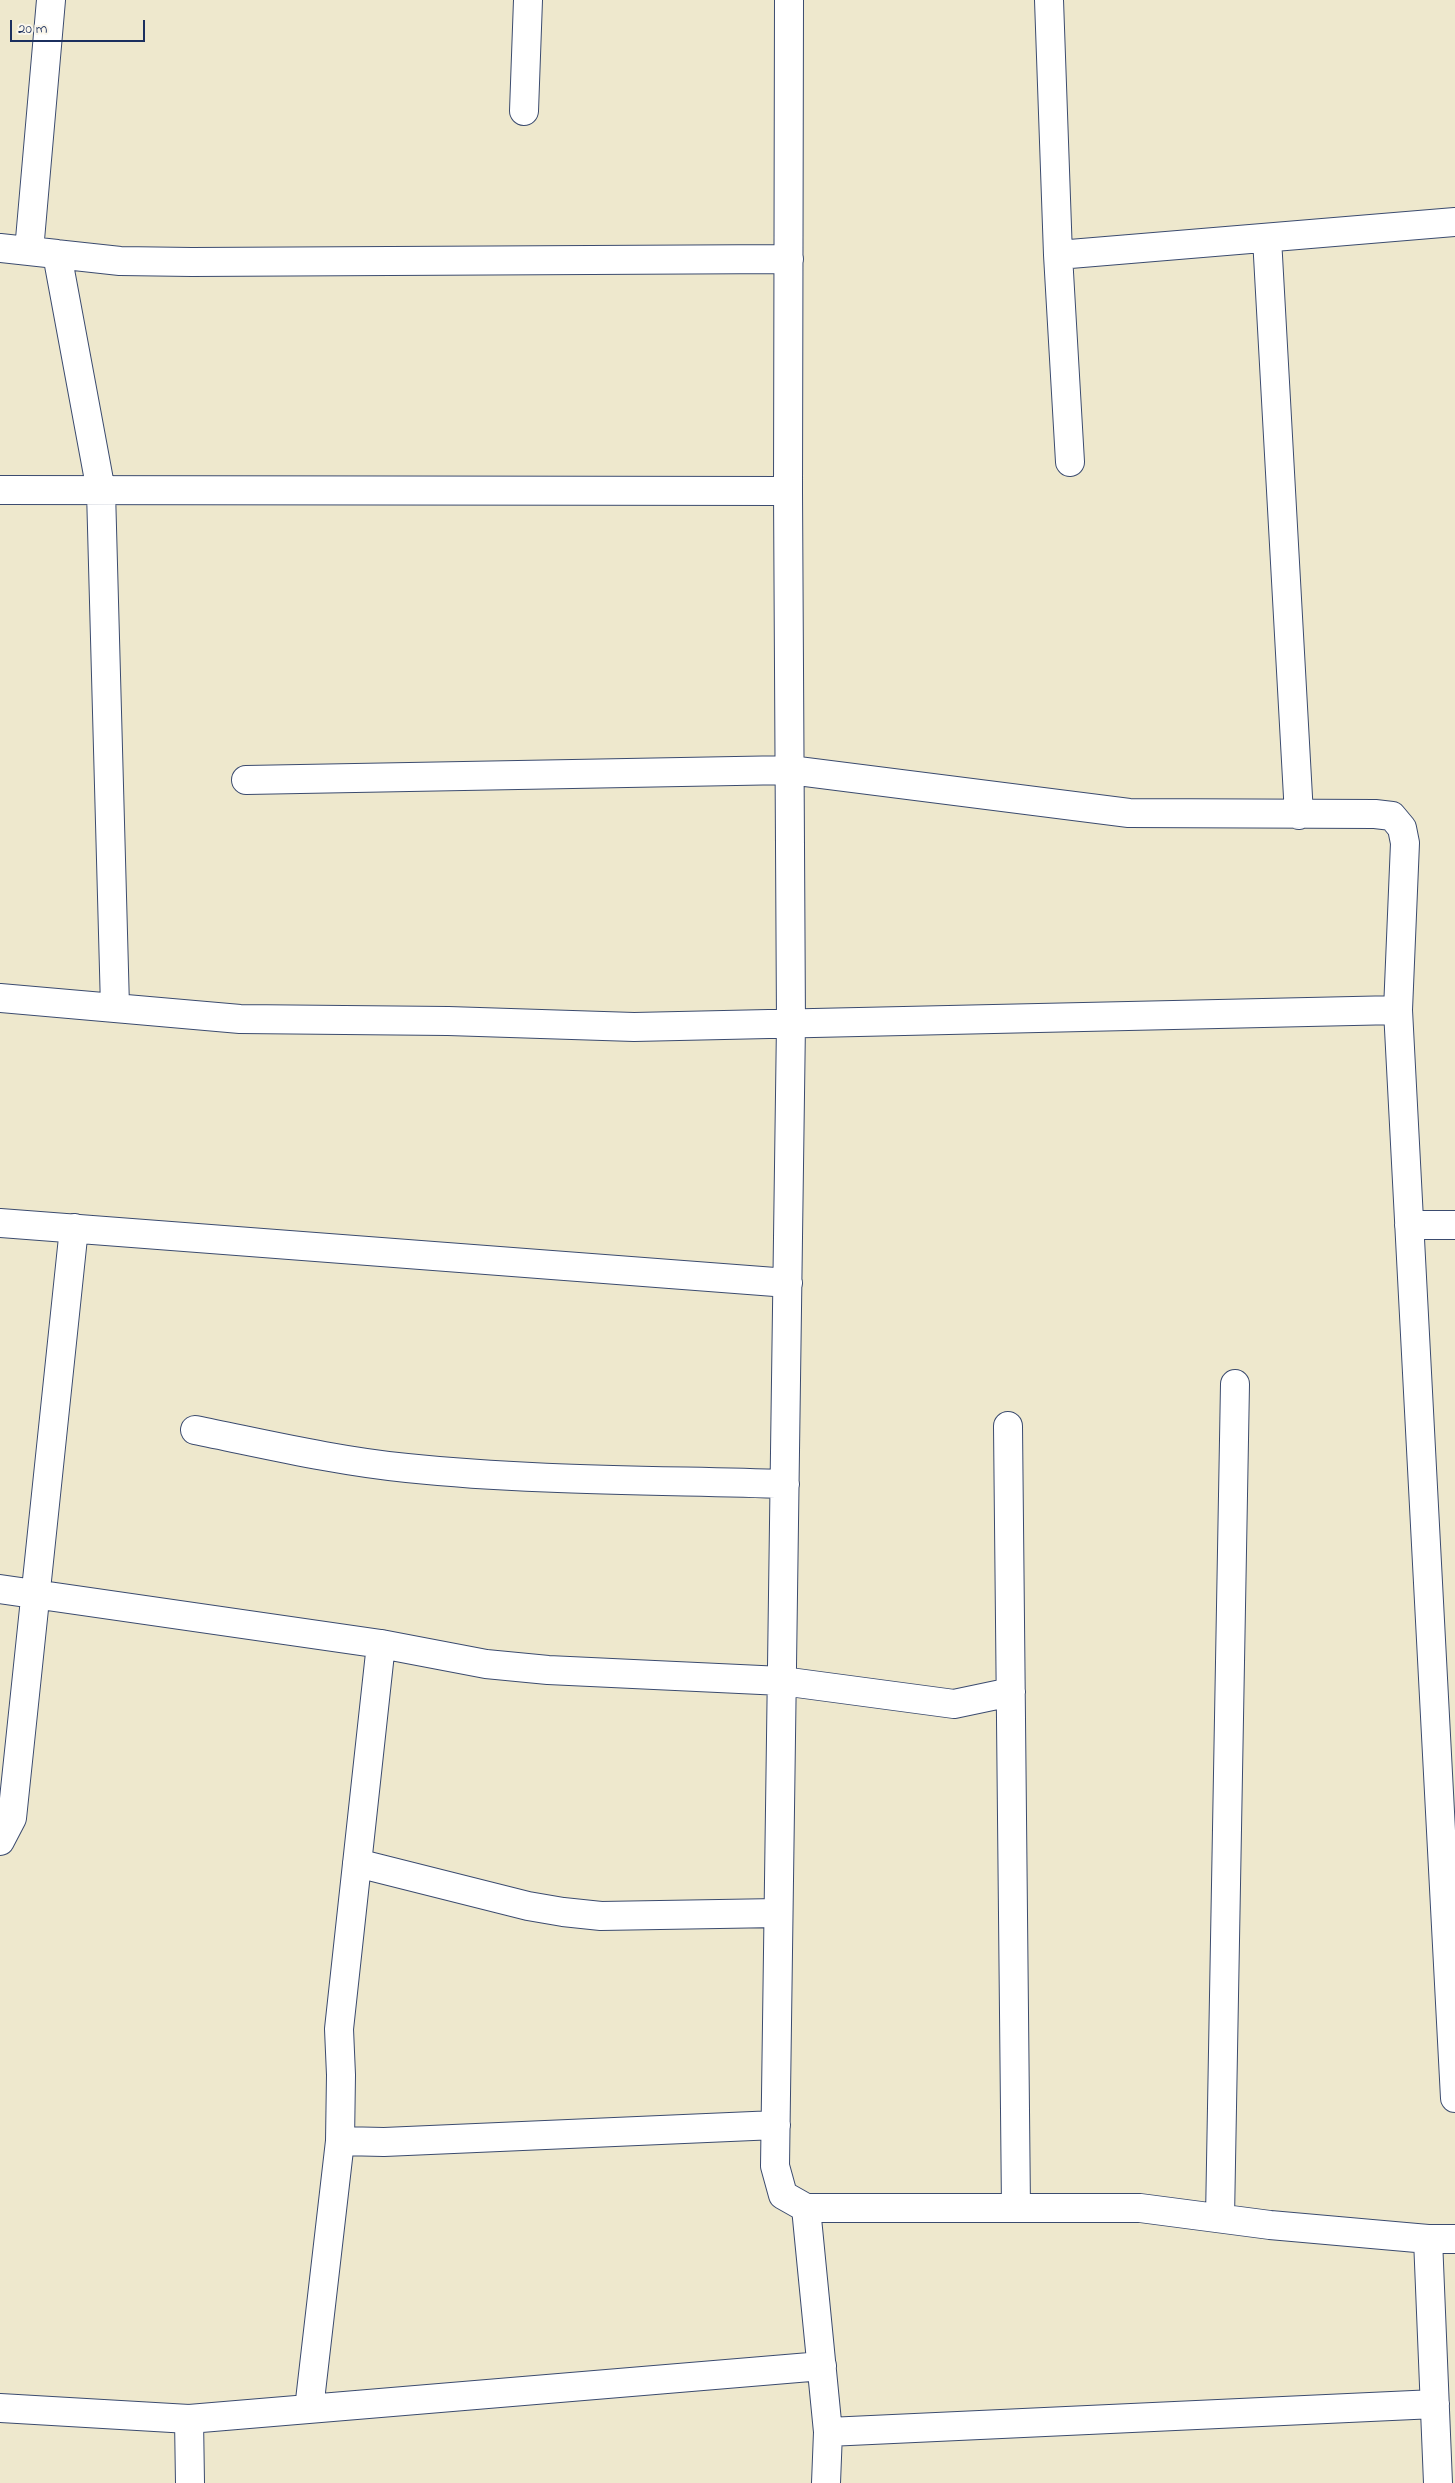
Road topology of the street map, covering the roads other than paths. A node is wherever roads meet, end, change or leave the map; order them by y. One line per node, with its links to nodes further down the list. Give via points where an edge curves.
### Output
1 (51, 0): 9 (street)
2 (528, 0): 5 (street)
3 (789, 0): 11 (street)
4 (1049, 0): 10 (street)
5 (524, 111)
6 (1455, 222): 7 (street)
7 (1267, 238): 10 (street); 18 (street)
8 (0, 248): 9 (street)
9 (29, 251): 11 (street, via 120,261 192,262); 14 (street, via 57,254)
10 (1058, 255): 12 (street)
11 (789, 259): 15 (street)
12 (1070, 462)
13 (0, 490): 14 (street)
14 (101, 491): 15 (street); 20 (street)
15 (788, 491): 16 (street)
16 (790, 770): 17 (street); 18 (street, via 1129,813); 22 (street)
17 (246, 780)
18 (1299, 815): 21 (street, via 1392,816 1402,828 1405,843)
19 (0, 998): 20 (street)
20 (115, 1008): 22 (street, via 240,1019 634,1027)
21 (1398, 1010): 22 (street); 25 (street)
22 (791, 1023): 27 (street)
23 (0, 1223): 26 (street)
24 (1455, 1225): 25 (street)
25 (1409, 1226): 40 (street)
26 (74, 1228): 27 (street); 33 (street)
27 (788, 1283): 31 (street)
28 (1235, 1384): 45 (street)
29 (1008, 1426): 36 (street)
30 (195, 1430): 31 (street, via 346,1460 423,1470)
31 (785, 1484): 35 (street)
32 (0, 1589): 33 (street)
33 (36, 1594): 34 (street); 37 (street, via 12,1818)
34 (381, 1644): 35 (street, via 486,1664 548,1670); 38 (street)
35 (782, 1681): 36 (street, via 954,1704); 39 (street)
36 (1011, 1692): 44 (street)
37 (0, 1841)
38 (357, 1863): 39 (street, via 563,1912 601,1916); 42 (street, via 339,2029)
39 (778, 1914): 41 (street)
40 (1455, 2098)
41 (776, 2125): 42 (street, via 384,2142); 43 (street, via 775,2166 783,2195)
42 (340, 2141): 51 (street)
43 (806, 2208): 44 (street); 48 (street)
44 (1016, 2208): 45 (street, via 1140,2208)
45 (1220, 2218): 46 (street)
46 (1428, 2239): 47 (street); 49 (street)
47 (1455, 2239)
48 (822, 2366): 51 (street); 53 (street)
49 (1435, 2404): 53 (street); 56 (street)
50 (0, 2408): 52 (street)
51 (308, 2409): 52 (street)
52 (189, 2419): 54 (street)
53 (828, 2432): 55 (street)
54 (190, 2483)
55 (826, 2483)
56 (1438, 2483)

